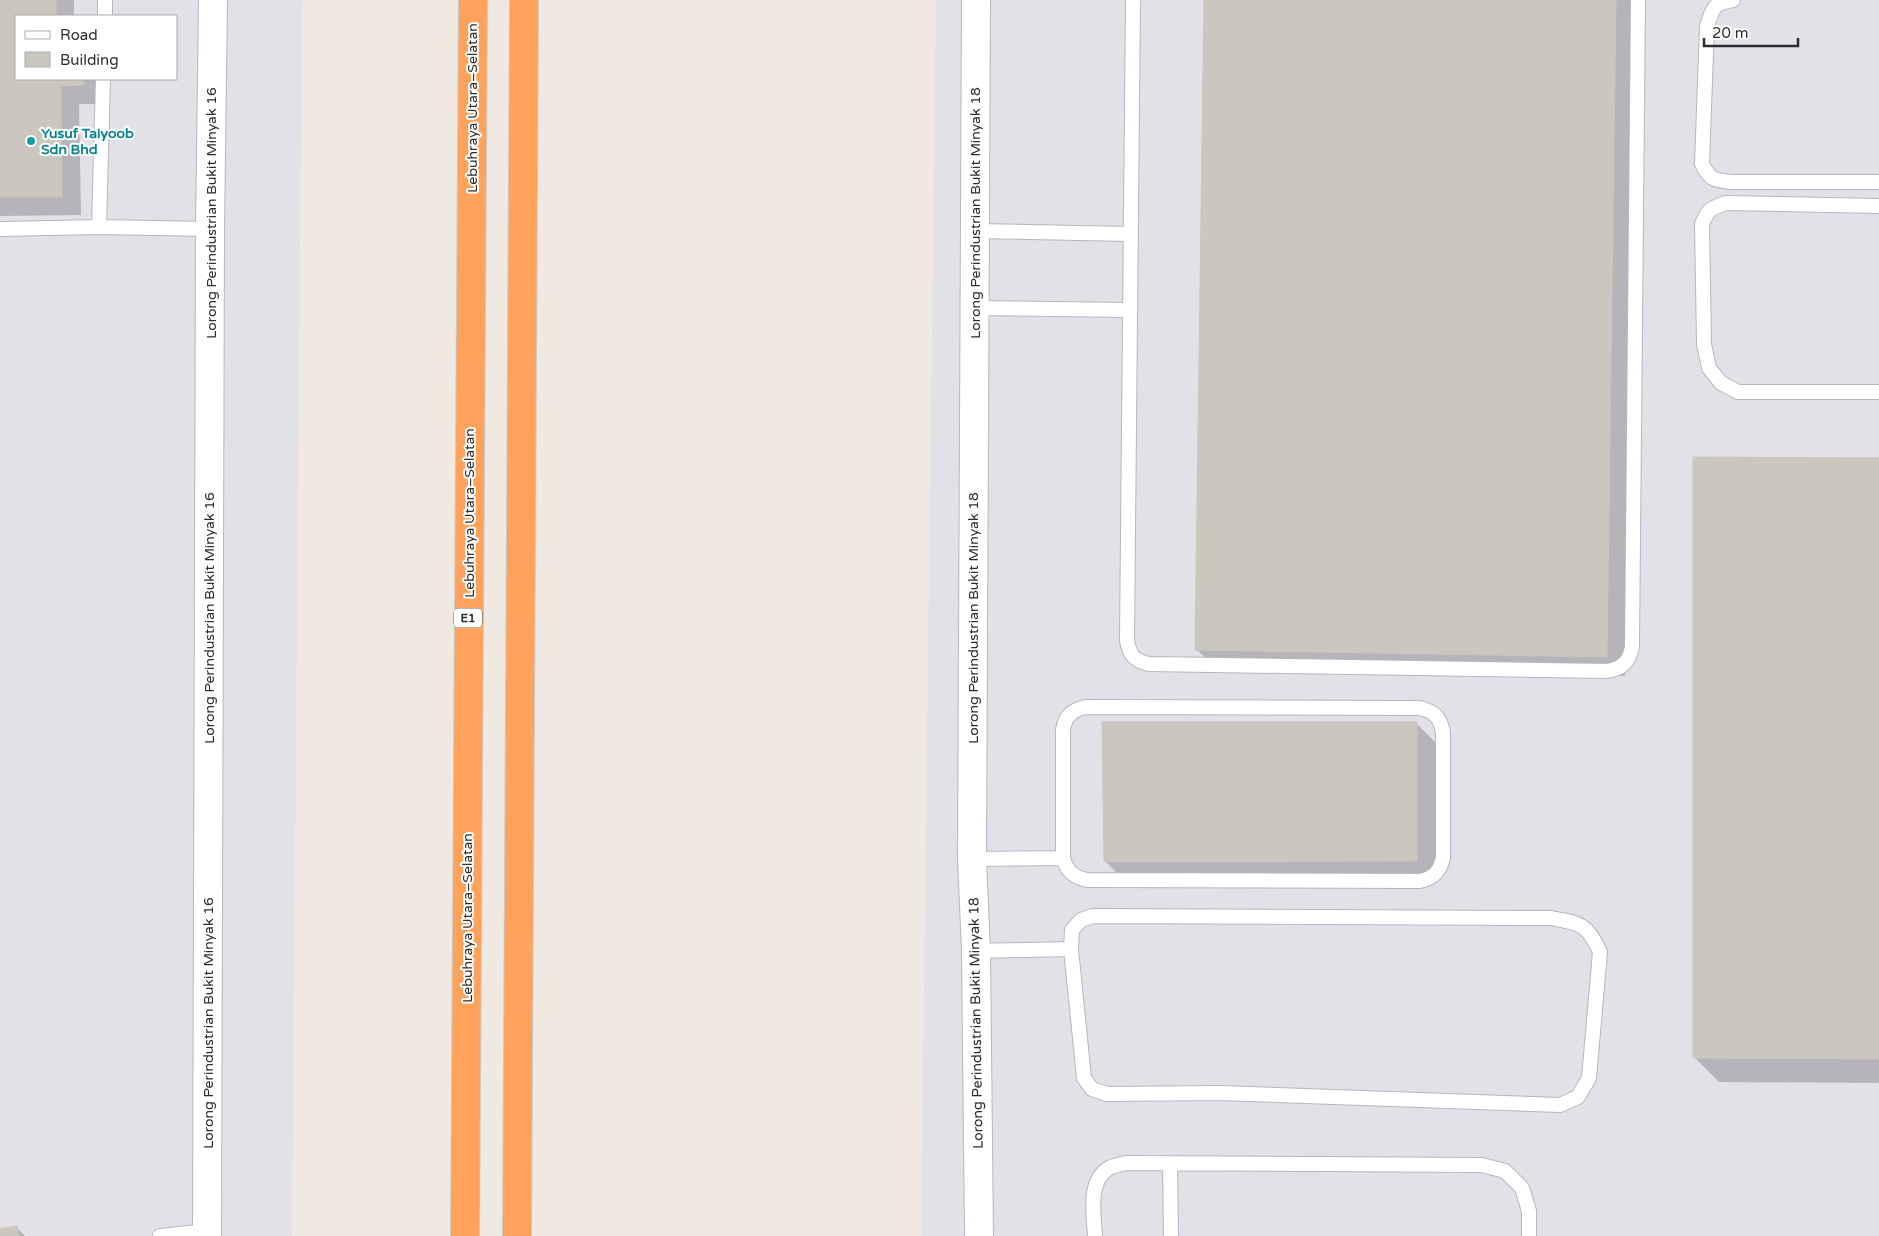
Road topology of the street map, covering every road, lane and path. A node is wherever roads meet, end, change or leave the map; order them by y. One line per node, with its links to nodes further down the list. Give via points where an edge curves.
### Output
1 (105, 0): 9 (lane)
2 (213, 0): 15 (street, Lorong Perindustrian Bukit Minyak 16)
3 (473, 0): 28 (highway, Lebuhraya Utara–Selatan / E1)
4 (524, 0): 29 (highway)
5 (976, 0): 16 (street, Lorong Perindustrian Bukit Minyak 18)
6 (1132, 0): 17 (lane)
7 (1638, 0): 19 (lane, via 1632,647 1630,657 1617,669 1149,664 1133,657 1127,640)
8 (1733, 0): 11 (lane, via 1713,8 1707,26 1702,164 1708,176 1731,182)
9 (105, 15)
10 (103, 80): 13 (lane)
11 (1879, 182)
12 (1879, 206): 20 (lane, via 1726,203 1706,213 1702,224 1704,344 1709,368 1721,383 1738,392)
13 (99, 227): 14 (lane); 15 (lane)
14 (0, 229)
15 (210, 229): 26 (street, Lorong Perindustrian Bukit Minyak 16)
16 (975, 231): 17 (lane); 18 (street, Lorong Perindustrian Bukit Minyak 18)
17 (1130, 234): 19 (lane)
18 (974, 308): 19 (lane); 22 (street, Lorong Perindustrian Bukit Minyak 18)
19 (1130, 310)
20 (1879, 392)
21 (1063, 858): 21 (lane, via 1070,873 1087,880 1429,879 1436,874 1444,858 1441,723 1436,715 1419,708 1077,709 1064,721 1063,730); 22 (lane)
22 (972, 859): 24 (street, Lorong Perindustrian Bukit Minyak 18)
23 (1071, 948): 23 (lane, via 1084,1078 1092,1089 1107,1094 1219,1093 1560,1105 1578,1097 1589,1078 1600,952 1592,934 1578,922 1550,918 1093,916 1081,920 1072,930); 24 (lane)
24 (976, 951): 30 (street, Lorong Perindustrian Bukit Minyak 18)
25 (1170, 1164): 31 (lane, via 1125,1163 1110,1168 1098,1179 1094,1195); 32 (lane); 33 (lane, via 1482,1165 1505,1171 1522,1188 1529,1211)
26 (208, 1234): 27 (lane)
27 (160, 1236)
28 (465, 1236)
29 (517, 1236)
30 (979, 1236)
31 (1095, 1236)
32 (1171, 1236)
33 (1529, 1236)

